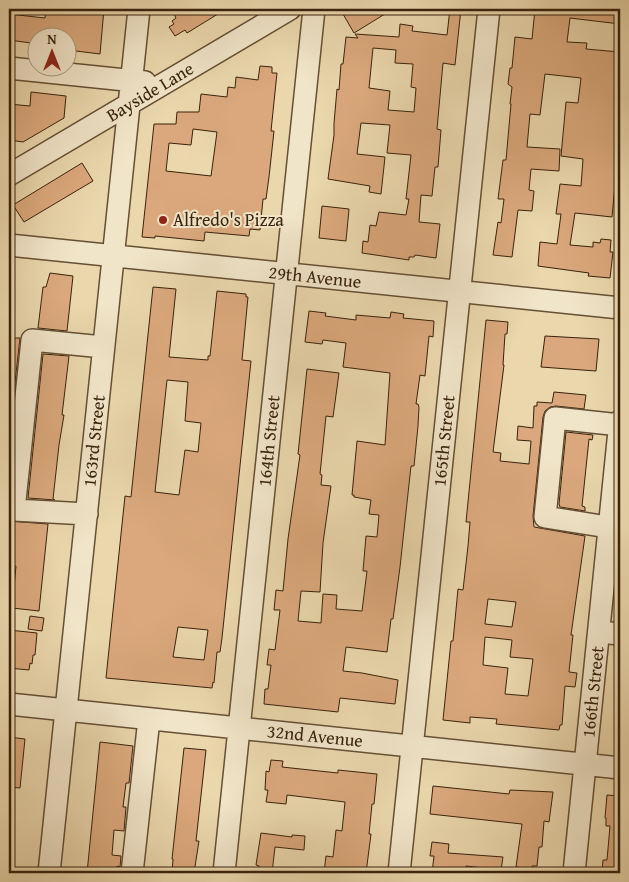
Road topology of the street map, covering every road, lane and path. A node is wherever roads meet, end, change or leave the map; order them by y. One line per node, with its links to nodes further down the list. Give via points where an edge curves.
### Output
1 (139, 9): 6 (street, 163rd Street)
2 (290, 9): 7 (street, Bayside Lane)
3 (314, 9): 12 (street, 164th Street)
4 (489, 9): 13 (street, 165th Street)
5 (9, 68): 6 (street)
6 (131, 81): 7 (street); 8 (street, 163rd Street)
7 (163, 84): 8 (street, Bayside Lane)
8 (129, 104): 9 (street, Bayside Lane); 11 (street, 163rd Street)
9 (9, 175)
10 (9, 245): 11 (street, 29th Avenue)
11 (112, 256): 12 (street, 29th Avenue); 15 (street, 163rd Street)
12 (286, 274): 13 (street, 29th Avenue); 24 (street, 164th Street)
13 (459, 292): 14 (street, 29th Avenue); 25 (street, 165th Street)
14 (620, 308)
15 (103, 347): 17 (street, 163rd Street); 17 (street, via 32,340 14,510)
16 (620, 423): 18 (street, 166th Street); 18 (street, via 555,418 545,517)
17 (86, 514): 22 (street, 163rd Street)
18 (615, 528): 19 (street, 166th Street)
19 (599, 632): 20 (street); 26 (street, 166th Street)
20 (620, 634)
21 (9, 704): 22 (street, 32nd Avenue)
22 (67, 710): 23 (street, 32nd Avenue); 28 (street, 163rd Street)
23 (149, 718): 24 (street, 32nd Avenue); 29 (street)
24 (239, 728): 25 (street, 32nd Avenue); 30 (street, 164th Street)
25 (412, 746): 26 (street, 32nd Avenue); 31 (street, 165th Street)
26 (585, 764): 27 (street, 32nd Avenue); 32 (street, 166th Street)
27 (620, 768)
28 (49, 873)
29 (132, 873)
30 (224, 873)
31 (399, 873)
32 (574, 873)

